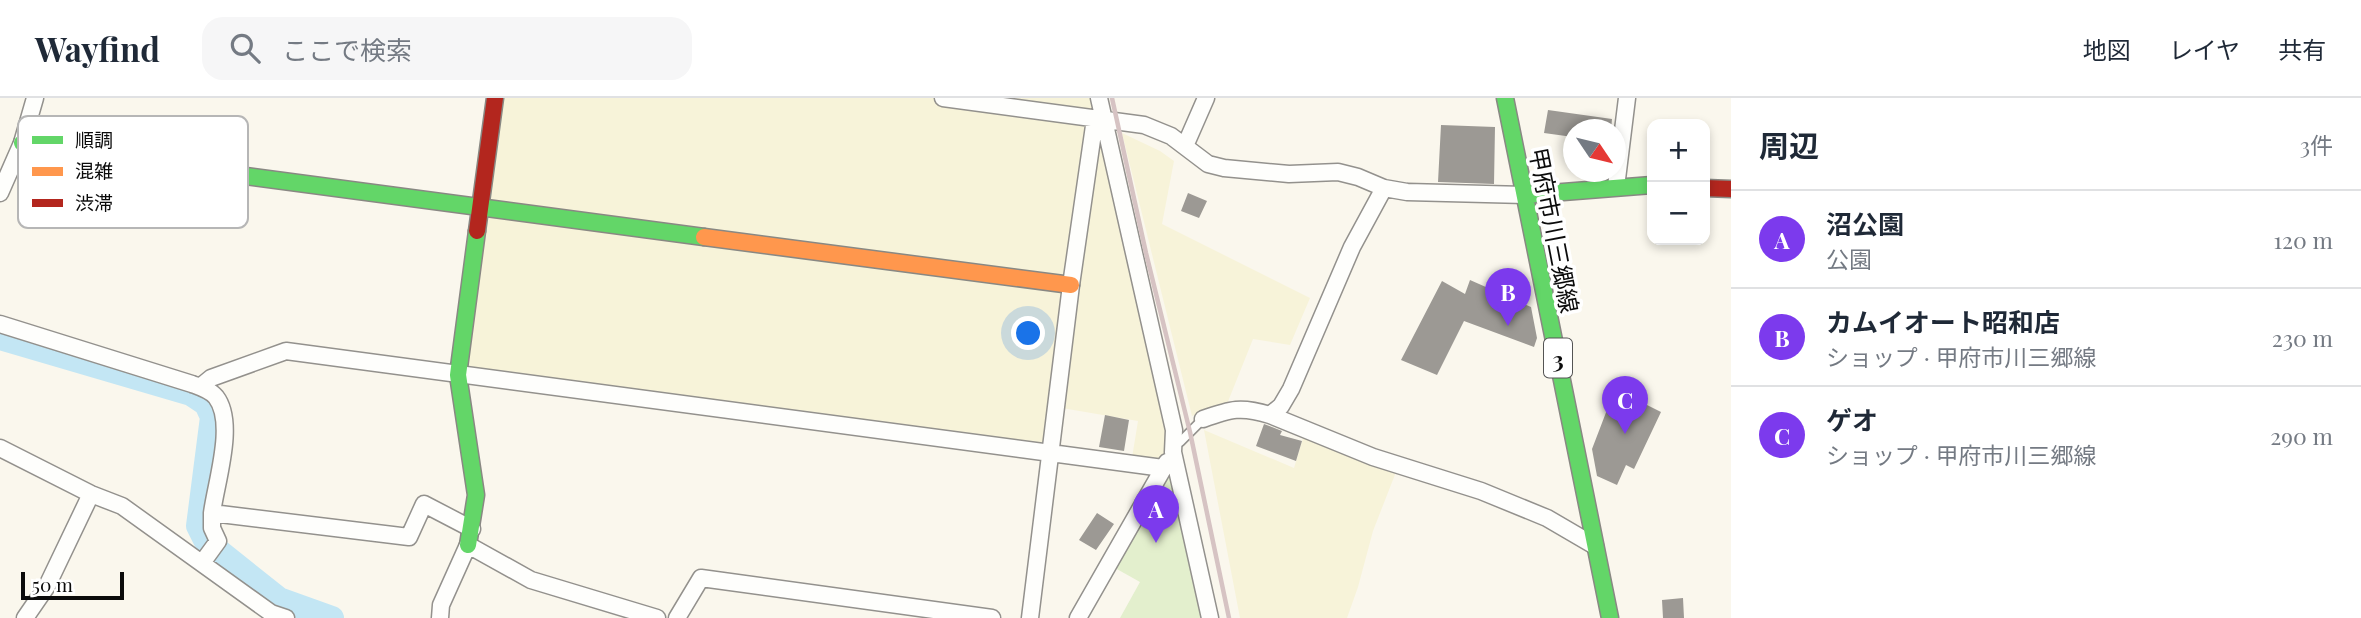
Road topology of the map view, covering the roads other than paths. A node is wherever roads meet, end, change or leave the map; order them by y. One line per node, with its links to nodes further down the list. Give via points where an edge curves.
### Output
1 (34, 98): 8 (street)
2 (495, 98): 20 (street)
3 (943, 98): 9 (street)
4 (1098, 98): 9 (street)
5 (1206, 98): 10 (street)
6 (1505, 98): 19 (street, 甲府市川三郷線 / 3)
7 (1627, 98): 14 (street)
8 (29, 116)
9 (1099, 119): 10 (street, via 1144,125); 21 (street); 27 (street)
10 (1185, 146): 15 (street, via 1208,164 1224,168 1289,174 1338,172)
11 (18, 152): 18 (street)
12 (248, 176): 20 (street)
13 (1647, 186): 14 (street)
14 (1616, 187): 19 (street)
15 (1384, 188): 19 (street); 25 (street, via 1352,247 1292,389)
16 (1710, 188): 17 (street)
17 (1731, 190)
18 (0, 193)
19 (1525, 195): 34 (street, 甲府市川三郷線 / 3)
20 (481, 206): 21 (street); 23 (street)
21 (1071, 285): 29 (street)
22 (0, 324): 24 (street)
23 (458, 375): 24 (street, via 286,351 211,378); 29 (street); 33 (street, via 476,495)
24 (200, 387): 32 (street, via 217,399 225,420)
25 (1270, 415): 26 (street, via 1232,408); 34 (street, via 1373,457 1481,491 1547,518)
26 (1203, 419): 27 (lane)
27 (1177, 447): 30 (street); 44 (street)
28 (0, 448): 31 (street)
29 (1049, 453): 30 (street); 42 (street)
30 (1163, 468): 43 (street)
31 (91, 494): 35 (street, via 122,506); 36 (street, via 47,586)
32 (212, 513): 33 (street, via 409,537 424,504); 35 (street, via 218,541)
33 (470, 537): 38 (street); 39 (street, via 531,580)
34 (1595, 546): 45 (street, 甲府市川三郷線 / 3)
35 (202, 563): 37 (street, via 271,613)
36 (25, 618)
37 (286, 618)
38 (440, 618)
39 (657, 618)
40 (677, 618): 41 (street, via 701,578)
41 (992, 618)
42 (1030, 618)
43 (1078, 618)
44 (1210, 618)
45 (1610, 618)

